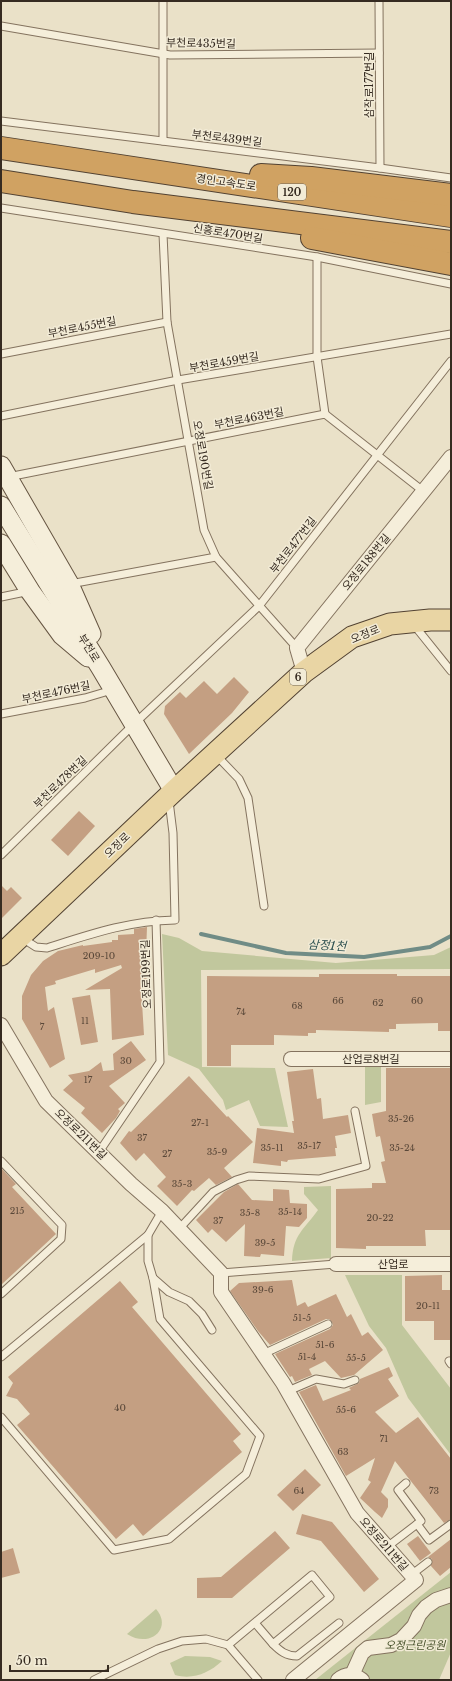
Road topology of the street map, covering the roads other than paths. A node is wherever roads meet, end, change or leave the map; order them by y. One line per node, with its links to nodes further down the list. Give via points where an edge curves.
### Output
1 (163, 1): 5 (lane)
2 (379, 1): 4 (lane, 삼작로177번길)
3 (1, 26): 5 (lane, 부천로435번길)
4 (379, 53): 5 (lane, 부천로435번길); 9 (lane, 삼작로177번길)
5 (163, 54): 7 (lane)
6 (1, 121): 7 (lane, 부천로439번길)
7 (163, 141): 9 (lane, 부천로439번길)
8 (1, 148): 10 (highway, 경인고속도로 / 120)
9 (380, 168): 11 (lane, 부천로439번길)
10 (132, 169): 13 (highway, via 311,178); 16 (highway, 경인고속도로 / 120)
11 (451, 178)
12 (1, 181): 14 (highway)
13 (451, 195)
14 (133, 202): 18 (highway); 20 (highway)
15 (1, 208): 17 (lane, 신흥로470번길)
16 (451, 216)
17 (163, 234): 19 (lane, 신흥로470번길); 22 (lane, 오정로190번길)
18 (451, 242)
19 (317, 258): 21 (lane, 신흥로470번길); 25 (lane)
20 (451, 264)
21 (451, 284)
22 (167, 322): 24 (lane, 부천로455번길); 27 (lane, 오정로190번길)
23 (451, 334): 25 (lane, 부천로459번길)
24 (1, 354)
25 (317, 357): 27 (lane, 부천로459번길); 28 (lane)
26 (451, 361): 31 (lane, 부천로477번길)
27 (178, 380): 29 (lane, 부천로459번길); 30 (lane, 오정로190번길)
28 (325, 414): 30 (lane, 부천로463번길); 31 (lane)
29 (1, 416)
30 (190, 441): 33 (lane, 부천로463번길); 37 (lane, 오정로190번길, via 204,530)
31 (378, 455): 34 (lane); 41 (lane, 부천로477번길)
32 (451, 457): 34 (street, 오정로188번길)
33 (4, 471): 38 (street)
34 (423, 491): 44 (street, 오정로188번길)
35 (1, 506): 45 (street, 부천로)
36 (1, 544): 39 (street)
37 (216, 557): 38 (lane); 41 (lane, 오정로190번길)
38 (69, 584): 45 (street, via 89,629)
39 (30, 591): 40 (lane); 45 (street, via 62,635)
40 (1, 597)
41 (260, 606): 44 (lane, 오정로190번길); 50 (lane, 부천로477번길)
42 (451, 620): 43 (main road, 오정로 / 6)
43 (411, 622): 46 (lane); 47 (main road, 오정로 / 6, via 390,624 352,637)
44 (297, 648): 47 (street)
45 (102, 668): 48 (street, 부천로)
46 (451, 671)
47 (304, 672): 51 (main road, 오정로 / 6)
48 (114, 690): 49 (lane, 부천로476번길); 50 (street, 부천로)
49 (1, 714)
50 (134, 724): 52 (street, 부천로); 53 (lane, 부천로478번길)
51 (215, 754): 52 (main road, 오정로 / 6); 54 (lane, via 239,779 248,798)
52 (171, 793): 55 (lane, via 175,920); 56 (main road, 오정로 / 6)
53 (1, 855)
54 (264, 906)
55 (156, 920): 56 (lane, via 119,926 47,948 36,947); 62 (lane, 오정로199번길, via 160,1062)
56 (20, 937): 57 (main road, 오정로 / 6)
57 (1, 955)
58 (1, 1025): 62 (street, 오정로211번길, via 46,1101)
59 (290, 1059): 60 (street, 산업로8번길)
60 (451, 1059)
61 (355, 1111): 65 (lane, via 366,1166 319,1179 249,1176 236,1180 213,1192)
62 (99, 1152): 64 (street, 오정로211번길)
63 (1, 1161): 71 (lane, via 62,1225 61,1239)
64 (162, 1211): 65 (street, 오정로211번길); 66 (lane)
65 (179, 1228): 69 (street, 오정로211번길)
66 (148, 1235): 70 (lane, via 148,1261); 75 (lane)
67 (336, 1264): 68 (street, 산업로); 69 (lane)
68 (451, 1264)
69 (221, 1272): 74 (street, 오정로211번길, via 221,1292)
70 (153, 1278): 73 (lane, via 169,1292 189,1301 202,1314); 78 (lane, via 160,1319 260,1436 246,1474 169,1539 114,1550)
71 (1, 1294)
72 (328, 1324): 74 (lane)
73 (212, 1330)
74 (264, 1354): 77 (street, 오정로211번길)
75 (1, 1357)
76 (355, 1380): 77 (lane, via 344,1384 316,1379)
77 (288, 1391): 82 (street, 오정로211번길, via 357,1512)
78 (1, 1417)
79 (406, 1483): 80 (lane, via 398,1490 421,1521)
80 (417, 1524): 81 (lane, via 429,1540); 82 (lane)
81 (451, 1524)
82 (387, 1547): 84 (street, 오정로211번길)
83 (428, 1562): 84 (lane)
84 (411, 1575): 93 (street, 오정로211번길, via 416,1580)
85 (451, 1594): 90 (street, via 426,1607 412,1630 401,1640 392,1645 368,1648 362,1653)
86 (255, 1623): 88 (lane); 88 (lane, via 312,1575 330,1597); 89 (lane)
87 (339, 1623): 88 (lane, via 297,1656 284,1654)
88 (273, 1644)
89 (228, 1645): 91 (lane, via 206,1639 182,1641 158,1649); 92 (lane)
90 (351, 1678)
91 (98, 1679)
92 (258, 1680)
93 (293, 1680)

